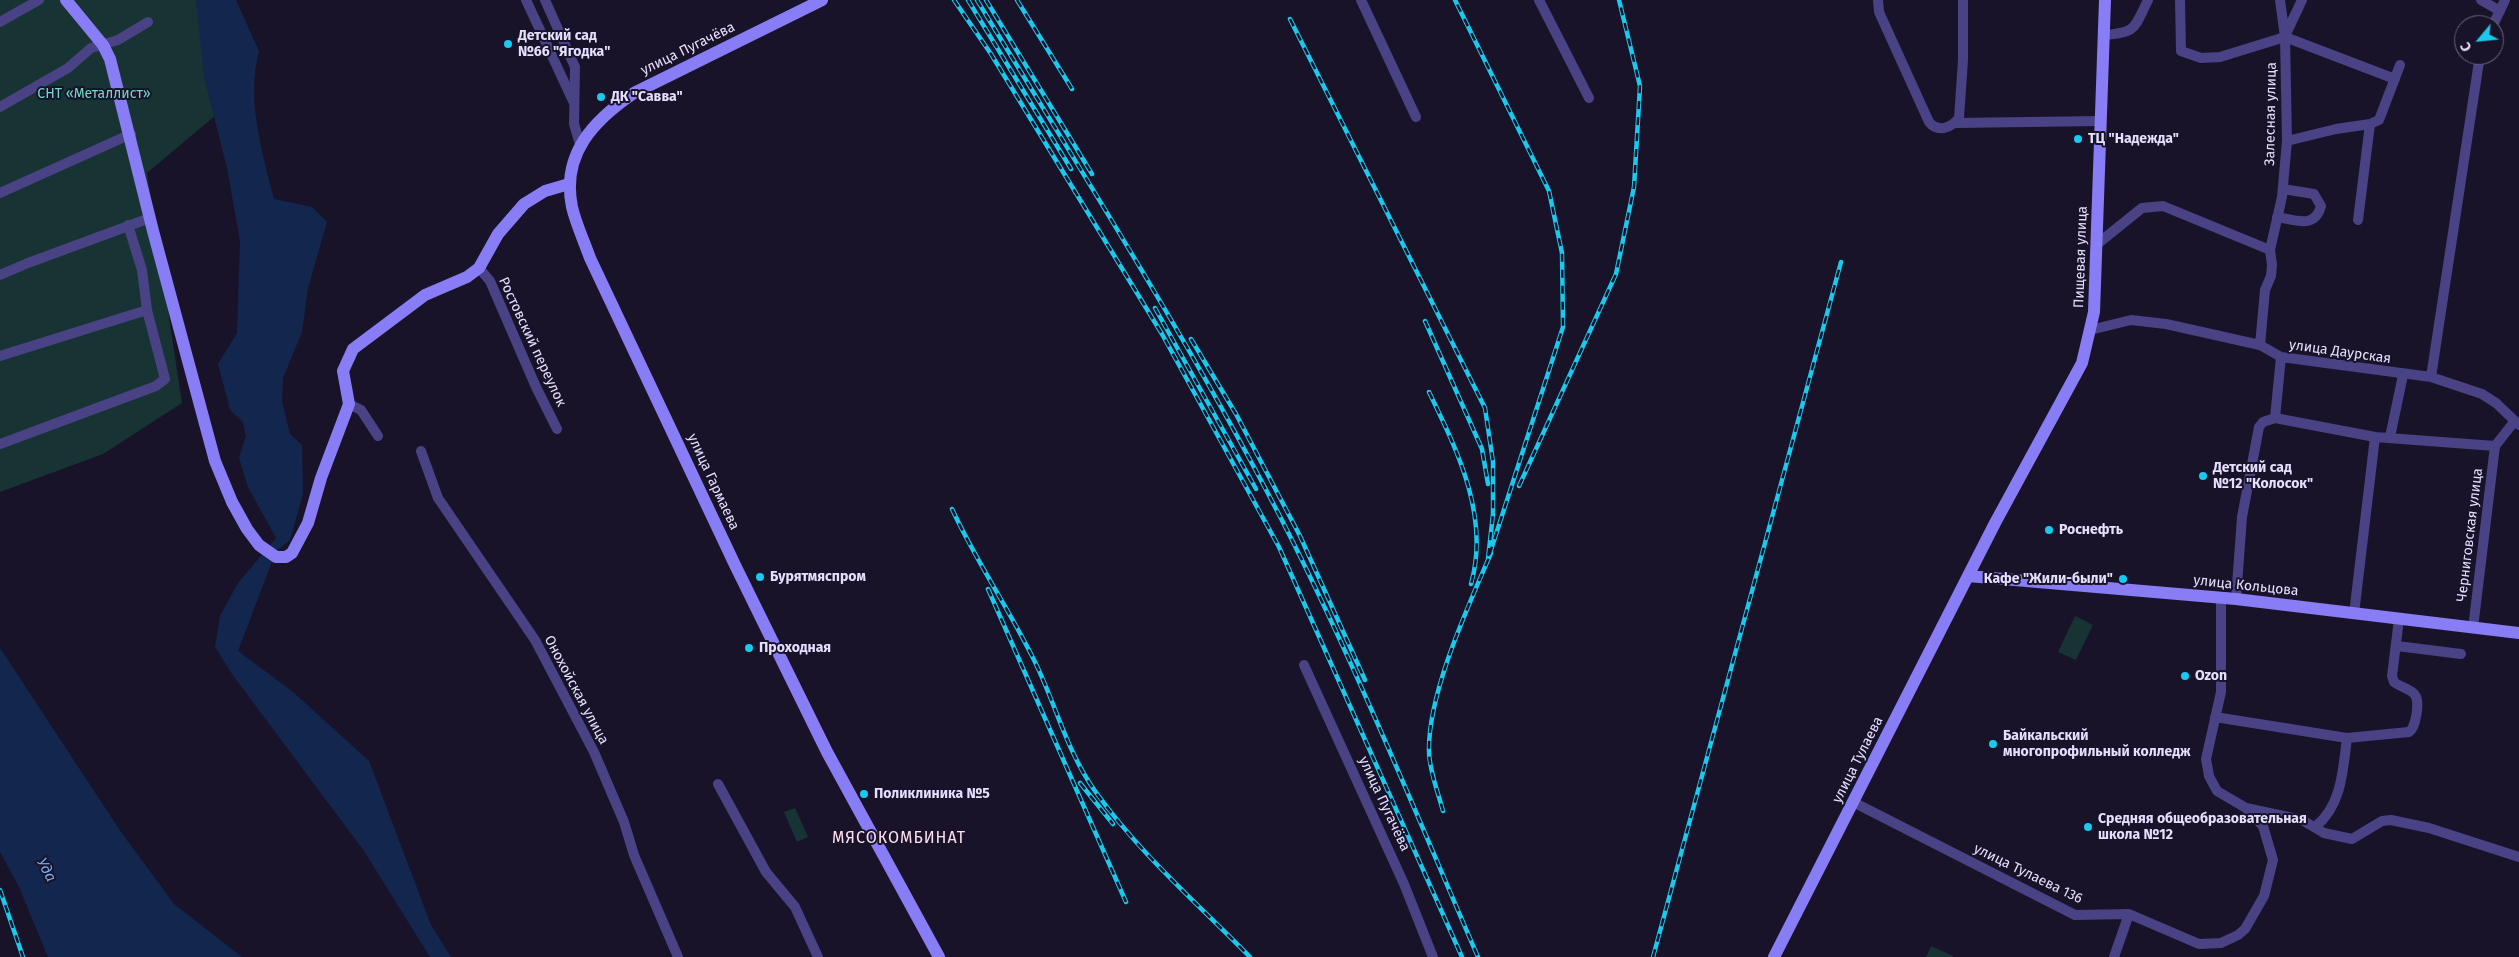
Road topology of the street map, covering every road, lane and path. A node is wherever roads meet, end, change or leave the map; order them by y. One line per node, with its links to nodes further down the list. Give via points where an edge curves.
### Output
1 (39, 0): 19 (street)
2 (66, 0): 23 (street)
3 (526, 0): 28 (street)
4 (545, 0): 28 (street, via 575,66)
5 (822, 0): 36 (street, улица Пугачёва, via 634,93 600,118)
6 (1361, 0): 30 (street)
7 (1538, 0): 27 (street)
8 (1878, 0): 32 (street, via 1879,12 1929,122 1933,127 1943,129)
9 (1963, 0): 32 (street, via 1964,60 1959,118)
10 (2105, 0): 21 (street, Пищевая улица)
11 (2148, 0): 21 (street, via 2135,26 2125,34)
12 (2180, 0): 22 (street, via 2180,51 2201,58 2220,57)
13 (2280, 0): 22 (street, Залесная улица)
14 (2302, 0): 22 (street)
15 (2481, 0): 17 (street)
16 (2505, 0): 17 (street)
17 (2500, 11): 18 (street)
18 (2498, 15)
19 (0, 22)
20 (148, 22): 23 (street)
21 (2104, 35): 31 (street, Пищевая улица)
22 (2285, 37): 26 (street); 35 (street, Залесная улица)
23 (103, 46): 29 (street, via 90,48 68,68); 34 (street, via 110,59)
24 (2400, 65): 26 (street)
25 (2478, 65): 54 (street)
26 (2395, 79): 33 (street, via 2379,120)
27 (1589, 98)
28 (574, 105): 36 (street, via 574,124)
29 (0, 107)
30 (1416, 117)
31 (2100, 121): 32 (street); 44 (street, Пищевая улица)
32 (1955, 123)
33 (2370, 124): 35 (street); 42 (street)
34 (131, 134): 39 (street); 41 (street)
35 (2287, 141): 38 (street, Залесная улица)
36 (580, 144): 37 (street, улица Гармаева)
37 (569, 184): 46 (street, via 545,191 524,204 498,234); 85 (street, улица Гармаева, via 572,207 590,258 735,565 827,752)
38 (2282, 189): 40 (street, Залесная улица); 40 (street, via 2314,194 2321,206 2314,220)
39 (0, 193)
40 (2277, 217): 45 (street, Залесная улица)
41 (150, 218): 43 (street); 55 (street, via 215,461 232,502 259,545 276,557 292,553 308,523 321,478)
42 (2358, 220)
43 (128, 225): 47 (street); 48 (street, via 142,270)
44 (2096, 245): 45 (street, via 2142,208 2164,206); 49 (street, Пищевая улица, via 2094,312)
45 (2270, 250): 50 (street, Залесная улица, via 2271,276 2265,290)
46 (479, 268): 55 (street, via 467,277 424,295 353,349 343,371); 58 (street, Ростовский переулок, via 490,281)
47 (0, 276)
48 (147, 310): 51 (street); 62 (street, via 165,378 161,383)
49 (2090, 330): 50 (street, улица Даурская, via 2131,320 2166,324); 65 (street, Пищевая улица, via 2082,364)
50 (2260, 345): 52 (street, улица Даурская)
51 (0, 356)
52 (2281, 357): 53 (street, улица Даурская); 56 (street)
53 (2403, 375): 54 (street, улица Даурская); 61 (street)
54 (2431, 377): 57 (street, улица Даурская, via 2482,394)
55 (350, 404): 59 (street, via 361,410)
56 (2275, 418): 60 (street); 67 (street, via 2263,422 2259,428 2242,517)
57 (2517, 424): 63 (street)
58 (557, 429)
59 (378, 436)
60 (2375, 437): 61 (street); 68 (street)
61 (2390, 437): 63 (street)
62 (0, 444)
63 (2495, 446): 70 (street, Черниговская улица)
64 (421, 451): 83 (street, Онохойская улица, via 438,498 535,640 590,743)
65 (1968, 576): 66 (street, улица Кольцова); 78 (street, улица Тулаева)
66 (2221, 597): 67 (street, улица Кольцова); 75 (street, via 2221,692)
67 (2236, 599): 68 (street, улица Кольцова)
68 (2354, 614): 69 (street, улица Кольцова)
69 (2399, 619): 70 (street, улица Кольцова); 72 (street)
70 (2473, 628): 71 (street, улица Кольцова)
71 (2519, 633)
72 (2397, 646): 73 (street); 76 (street, via 2392,676 2394,682 2417,697 2414,729)
73 (2461, 654)
74 (1304, 665): 86 (street, улица Пугачёва, via 1404,884)
75 (2215, 717): 76 (street); 79 (street, via 2206,759 2209,776 2217,791)
76 (2347, 738): 80 (street, via 2336,801 2327,817)
77 (718, 784): 84 (street, via 766,872 795,907)
78 (1854, 802): 82 (street, улица Тулаева 136, via 2075,915); 87 (street, улица Тулаева)
79 (2246, 808): 80 (street); 82 (street, улица Тулаева 136, via 2263,826 2273,860 2264,896 2245,929 2221,943 2199,944)
80 (2316, 826): 81 (street, via 2324,833 2352,839 2391,820 2429,828)
81 (2519, 857)
82 (2129, 914): 88 (street)
83 (678, 957)
84 (818, 957)
85 (939, 957)
86 (1433, 957)
87 (1774, 957)
88 (2114, 957)

